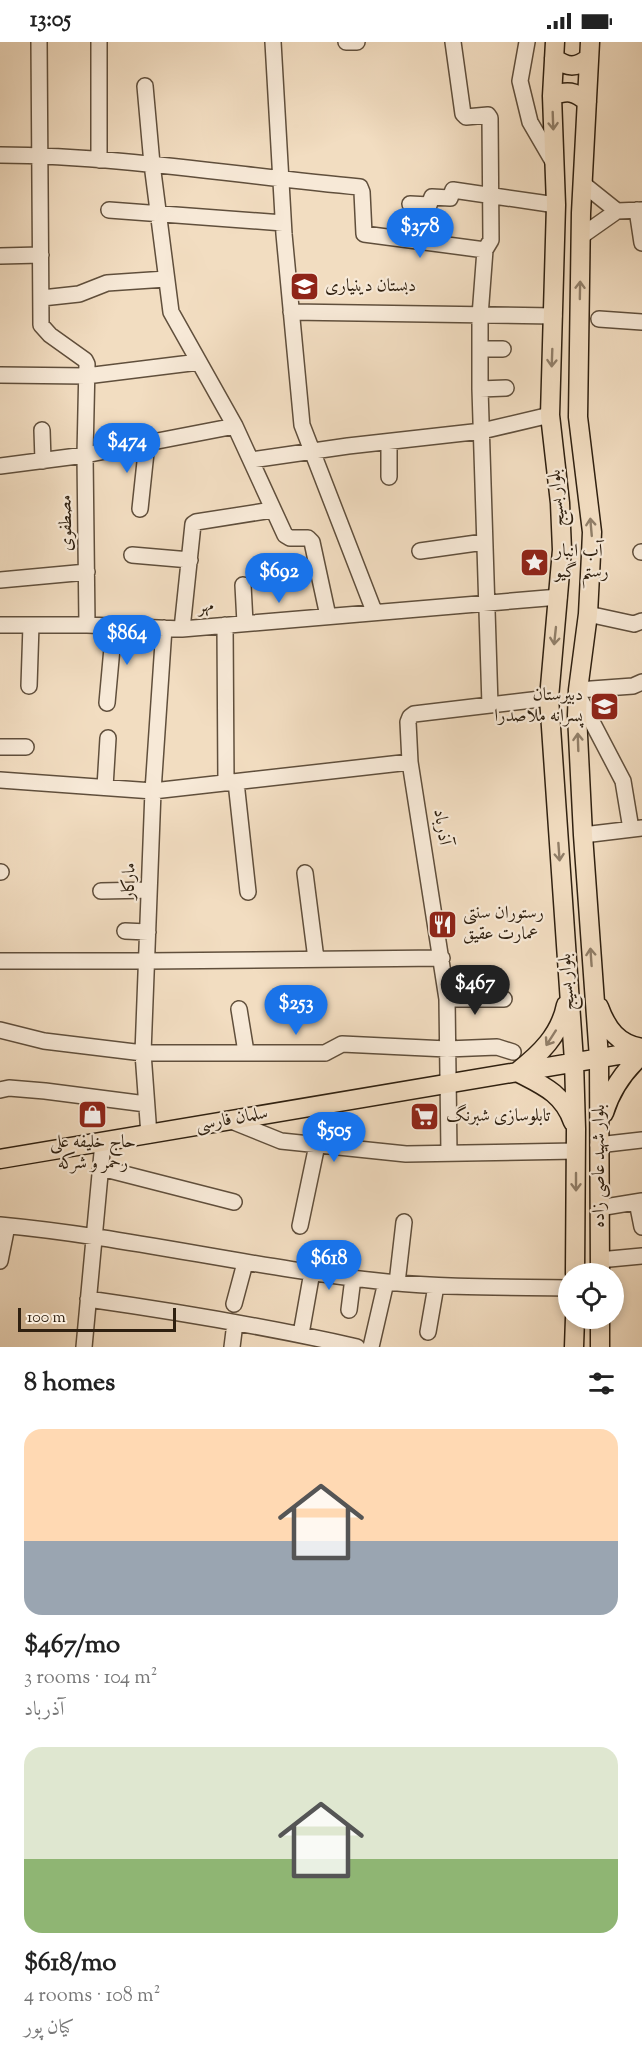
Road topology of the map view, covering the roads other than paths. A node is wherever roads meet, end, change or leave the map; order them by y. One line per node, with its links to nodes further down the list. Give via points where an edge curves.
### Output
1 (39, 42): 14 (street, مصطفوی)
2 (99, 42): 15 (street)
3 (273, 42): 18 (street)
4 (346, 42): 5 (street)
5 (357, 42)
6 (453, 42): 20 (street, via 463,114 490,118)
7 (527, 42): 17 (street, via 520,81 530,122)
8 (554, 50): 9 (main road, via 565,66 579,66); 11 (main road, بلوار بسیج)
9 (590, 50): 12 (main road, بلوار بسیج)
10 (145, 87): 16 (street)
11 (552, 96): 12 (main road, via 564,91 577,93); 17 (main road, بلوار بسیج, one-way to 17)
12 (587, 102): 19 (main road, بلوار بسیج)
13 (0, 155): 14 (street)
14 (41, 155): 15 (street); 31 (street, مصطفوی)
15 (99, 160): 16 (street)
16 (152, 164): 18 (street); 26 (street)
17 (555, 165): 22 (main road, بلوار بسیج)
18 (280, 179): 27 (street); 30 (street, via 360,187 364,234)
19 (582, 183): 25 (street); 28 (main road, بلوار بسیج)
20 (492, 196): 21 (street, via 453,190 450,198 432,197 429,205); 22 (street); 30 (street, via 491,240)
21 (410, 204)
22 (556, 205): 37 (main road, بلوار بسیج)
23 (109, 210): 26 (street)
24 (639, 210): 25 (street); 29 (street)
25 (617, 211): 28 (street)
26 (158, 212): 27 (street); 33 (street)
27 (283, 223): 35 (street)
28 (580, 237): 71 (main road, بلوار بسیج, one-way to 28, via 591,532 578,417)
29 (642, 243)
30 (484, 250): 36 (street)
31 (40, 255): 32 (street); 34 (street, مصطفوی)
32 (0, 256)
33 (166, 279): 34 (street, via 107,283 79,294); 42 (street, via 171,312)
34 (42, 298): 44 (street, مصطفوی, via 41,325 85,360)
35 (291, 312): 36 (street); 53 (street, via 302,425)
36 (480, 316): 37 (street); 40 (street)
37 (554, 316): 47 (main road, بلوار بسیج, one-way to 47)
38 (599, 319): 39 (street)
39 (642, 322)
40 (480, 349): 41 (street); 46 (street)
41 (503, 349)
42 (199, 362): 44 (street); 48 (street)
43 (0, 375): 44 (street)
44 (86, 376): 54 (street, مصطفوی)
45 (506, 388): 46 (street)
46 (480, 389): 50 (street)
47 (550, 415): 50 (street); 68 (main road, بلوار بسیج, via 560,503)
48 (235, 426): 51 (street); 55 (street)
49 (42, 430): 56 (street)
50 (482, 431): 52 (street); 61 (street)
51 (147, 443): 54 (street); 59 (street)
52 (389, 443): 53 (street); 58 (street)
53 (311, 452): 55 (street); 70 (street)
54 (85, 455): 56 (street); 65 (street, مصطفوی)
55 (251, 460): 60 (street)
56 (43, 461): 57 (street)
57 (0, 466)
58 (389, 477)
59 (140, 509)
60 (272, 510): 64 (street, via 194,523); 72 (street, via 287,537 304,537 312,542)
61 (484, 542): 62 (street); 69 (street)
62 (420, 551)
63 (132, 555): 64 (street)
64 (190, 560): 81 (street)
65 (87, 572): 66 (street); 77 (street, مصطفوی)
66 (0, 580)
67 (243, 585): 74 (street)
68 (559, 597): 69 (street, مهر); 85 (main road, بلوار بسیج, one-way to 85)
69 (486, 603): 70 (street, مهر); 87 (street)
70 (374, 611): 72 (street, مهر)
71 (588, 614): 73 (street, via 634,624); 84 (main road, بلوار بسیج)
72 (328, 616): 74 (street, مهر)
73 (642, 621)
74 (244, 623): 78 (street, مهر)
75 (0, 625): 76 (street, مهر)
76 (31, 625): 77 (street, مهر); 83 (street)
77 (87, 625): 79 (street, مهر)
78 (225, 625): 81 (street, مهر); 93 (street)
79 (114, 626): 80 (street, مهر); 86 (street)
80 (164, 628): 81 (street, مهر); 97 (street, مارکار)
81 (182, 629)
82 (642, 682): 84 (street)
83 (29, 686)
84 (578, 692): 94 (main road, بلوار بسیج, one-way to 84); 99 (street, via 623,781)
85 (549, 698): 87 (street, آذرباد); 95 (main road, بلوار بسیج)
86 (107, 703)
87 (490, 705): 91 (street, آذرباد, via 414,714 408,722)
88 (108, 738): 96 (street)
89 (0, 747): 90 (street)
90 (26, 747)
91 (410, 762): 93 (street); 107 (street, آذرباد)
92 (0, 780): 96 (street)
93 (231, 782): 97 (street); 104 (street)
94 (581, 783): 95 (main road, via 574,792 563,794); 100 (main road, بلوار بسیج)
95 (555, 786): 98 (main road, بلوار بسیج)
96 (105, 788): 97 (street)
97 (153, 791): 102 (street, مارکار)
98 (557, 823): 100 (main road, via 565,814 577,814); 111 (main road, بلوار بسیج, one-way to 111)
99 (637, 829): 100 (street)
100 (583, 830): 112 (main road, بلوار بسیج, one-way to 100)
101 (304, 873): 108 (street)
102 (150, 890): 103 (street); 106 (street, مارکار)
103 (101, 891)
104 (248, 892)
105 (125, 931): 106 (street)
106 (148, 932): 110 (street, مارکار)
107 (442, 958): 108 (street); 113 (street, آذرباد)
108 (316, 959): 110 (street)
109 (0, 960): 110 (street)
110 (147, 961): 121 (street, مارکار)
111 (569, 994): 124 (main road, بلوار بسیج); 125 (main road, one-way to 125, via 565,1013 549,1043)
112 (594, 994): 118 (main road, via 618,1040); 123 (main road, بلوار بسیج)
113 (447, 999): 114 (street); 117 (street, آذرباد)
114 (504, 999)
115 (239, 1009): 119 (street)
116 (0, 1030): 121 (street, via 44,1041)
117 (447, 1048): 119 (street, via 342,1044 325,1053); 120 (street, via 496,1047); 126 (street, آذرباد)
118 (642, 1050): 123 (main road, سلمان فارسی)
119 (246, 1052): 121 (street)
120 (513, 1052)
121 (143, 1053): 128 (street, مارکار)
122 (642, 1055): 130 (main road, via 620,1078)
123 (599, 1058): 124 (main road, سلمان فارسی); 130 (main road, بلوار شهید عاصی زاده)
124 (574, 1061): 125 (main road, سلمان فارسی); 131 (main road, بلوار شهید عاصی زاده)
125 (517, 1072): 126 (main road, سلمان فارسی); 131 (main road, via 555,1093 569,1109)
126 (448, 1083): 129 (main road, سلمان فارسی); 138 (street, آذرباد)
127 (0, 1090): 128 (street, via 33,1090)
128 (146, 1104): 132 (street, مارکار)
129 (229, 1120): 132 (main road, سلمان فارسی); 135 (street, via 281,1141)
130 (600, 1123): 136 (main road, بلوار شهید عاصی زاده)
131 (576, 1129): 137 (main road, بلوار شهید عاصی زاده)
132 (148, 1135): 134 (main road, سلمان فارسی)
133 (642, 1140): 136 (street)
134 (103, 1142): 139 (main road, سلمان فارسی); 140 (street)
135 (317, 1145): 138 (street, via 406,1154); 146 (street)
136 (598, 1145): 143 (main road, بلوار شهید عاصی زاده)
137 (576, 1151): 138 (street); 152 (main road, بلوار شهید عاصی زاده, one-way to 152)
138 (449, 1153)
139 (0, 1159)
140 (100, 1168): 142 (street); 148 (street)
141 (640, 1201): 143 (street); 147 (street)
142 (234, 1202)
143 (599, 1208): 153 (main road, بلوار شهید عاصی زاده)
144 (404, 1222): 157 (street)
145 (4, 1225): 148 (street); 150 (street)
146 (300, 1226)
147 (642, 1227)
148 (94, 1237): 151 (street); 160 (street)
149 (642, 1256): 154 (street)
150 (0, 1261)
151 (245, 1263): 155 (street); 161 (street)
152 (575, 1263)
153 (599, 1263)
154 (615, 1263)
155 (312, 1272): 156 (street); 167 (street)
156 (353, 1278): 157 (street); 162 (street)
157 (391, 1282): 158 (street); 171 (street)
158 (436, 1286): 159 (street); 166 (street)
159 (558, 1288)
160 (88, 1299): 163 (street); 168 (street)
161 (234, 1304)
162 (348, 1310)
163 (236, 1323): 167 (street); 169 (street)
164 (575, 1329): 172 (main road)
165 (600, 1329): 173 (main road)
166 (428, 1332)
167 (297, 1338): 170 (street)
168 (84, 1347)
169 (232, 1347)
170 (357, 1347)
171 (371, 1347)
172 (574, 1347)
173 (600, 1347)

